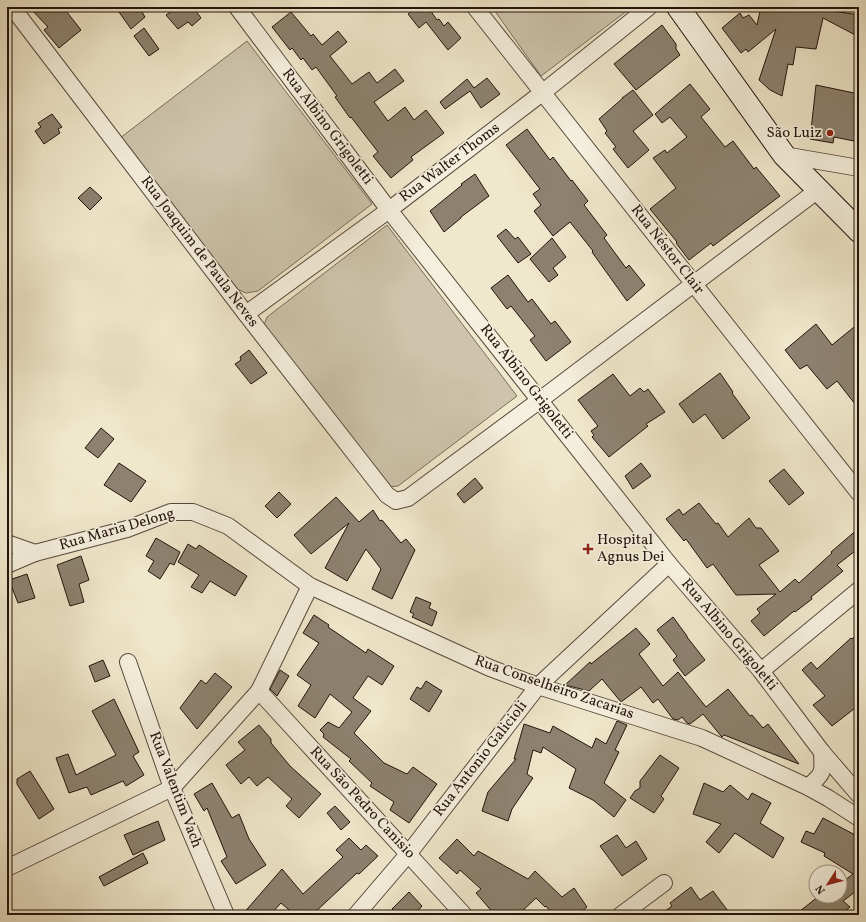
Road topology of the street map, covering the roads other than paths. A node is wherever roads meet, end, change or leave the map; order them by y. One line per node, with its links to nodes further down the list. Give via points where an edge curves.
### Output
1 (12, 7): 13 (street, Rua Joaquim de Paula Neves)
2 (237, 7): 10 (street, Rua Albino Grigoletti)
3 (475, 7): 6 (street, Rua Néstor Clair)
4 (649, 7): 6 (street, Rua Walter Thoms)
5 (678, 7): 7 (main road)
6 (542, 93): 10 (street, Rua Walter Thoms); 12 (street, Rua Néstor Clair)
7 (784, 155): 8 (street); 9 (main road)
8 (859, 168)
9 (818, 190): 11 (main road); 12 (street)
10 (389, 210): 13 (street, Rua Walter Thoms); 14 (street, Rua Albino Grigoletti)
11 (859, 231)
12 (693, 284): 14 (street); 15 (street, Rua Néstor Clair)
13 (246, 314): 14 (street, Rua Joaquim de Paula Neves, via 387,495 396,501 408,498)
14 (540, 400): 20 (street, Rua Albino Grigoletti)
15 (859, 493)
16 (228, 526): 18 (street, Rua Maria Delong, via 193,512 171,512 127,529); 21 (street, Rua Conselheiro Zacarias)
17 (7, 543): 18 (street)
18 (35, 553): 19 (street, Rua Maria Delong)
19 (7, 564)
20 (669, 564): 24 (street, Rua Albino Grigoletti); 25 (street, Rua Antonio Galicioli)
21 (310, 586): 25 (street, Rua Conselheiro Zacarias, via 490,668); 26 (street)
22 (859, 590): 24 (street)
23 (128, 662): 29 (street, Rua Valentim Vach)
24 (761, 671): 27 (street, Rua Albino Grigoletti)
25 (538, 686): 28 (street, Rua Conselheiro Zacarias, via 702,738); 34 (street, Rua Antonio Galicioli)
26 (259, 691): 29 (street); 34 (street, Rua São Pedro Canisio)
27 (822, 752): 28 (street, via 820,776); 30 (street, Rua Albino Grigoletti)
28 (808, 787): 31 (street, Rua Conselheiro Zacarias)
29 (172, 788): 35 (street); 37 (street, Rua Valentim Vach)
30 (859, 795)
31 (828, 798): 32 (street, Rua Conselheiro Zacarias); 33 (street, Rua Conselheiro Zacarias)
32 (859, 806)
33 (859, 818)
34 (409, 853): 38 (street, Rua Antonio Galicioli); 39 (street, Rua São Pedro Canisio)
35 (7, 868)
36 (664, 883): 40 (street)
37 (226, 915)
38 (356, 915)
39 (464, 915)
40 (621, 915)

